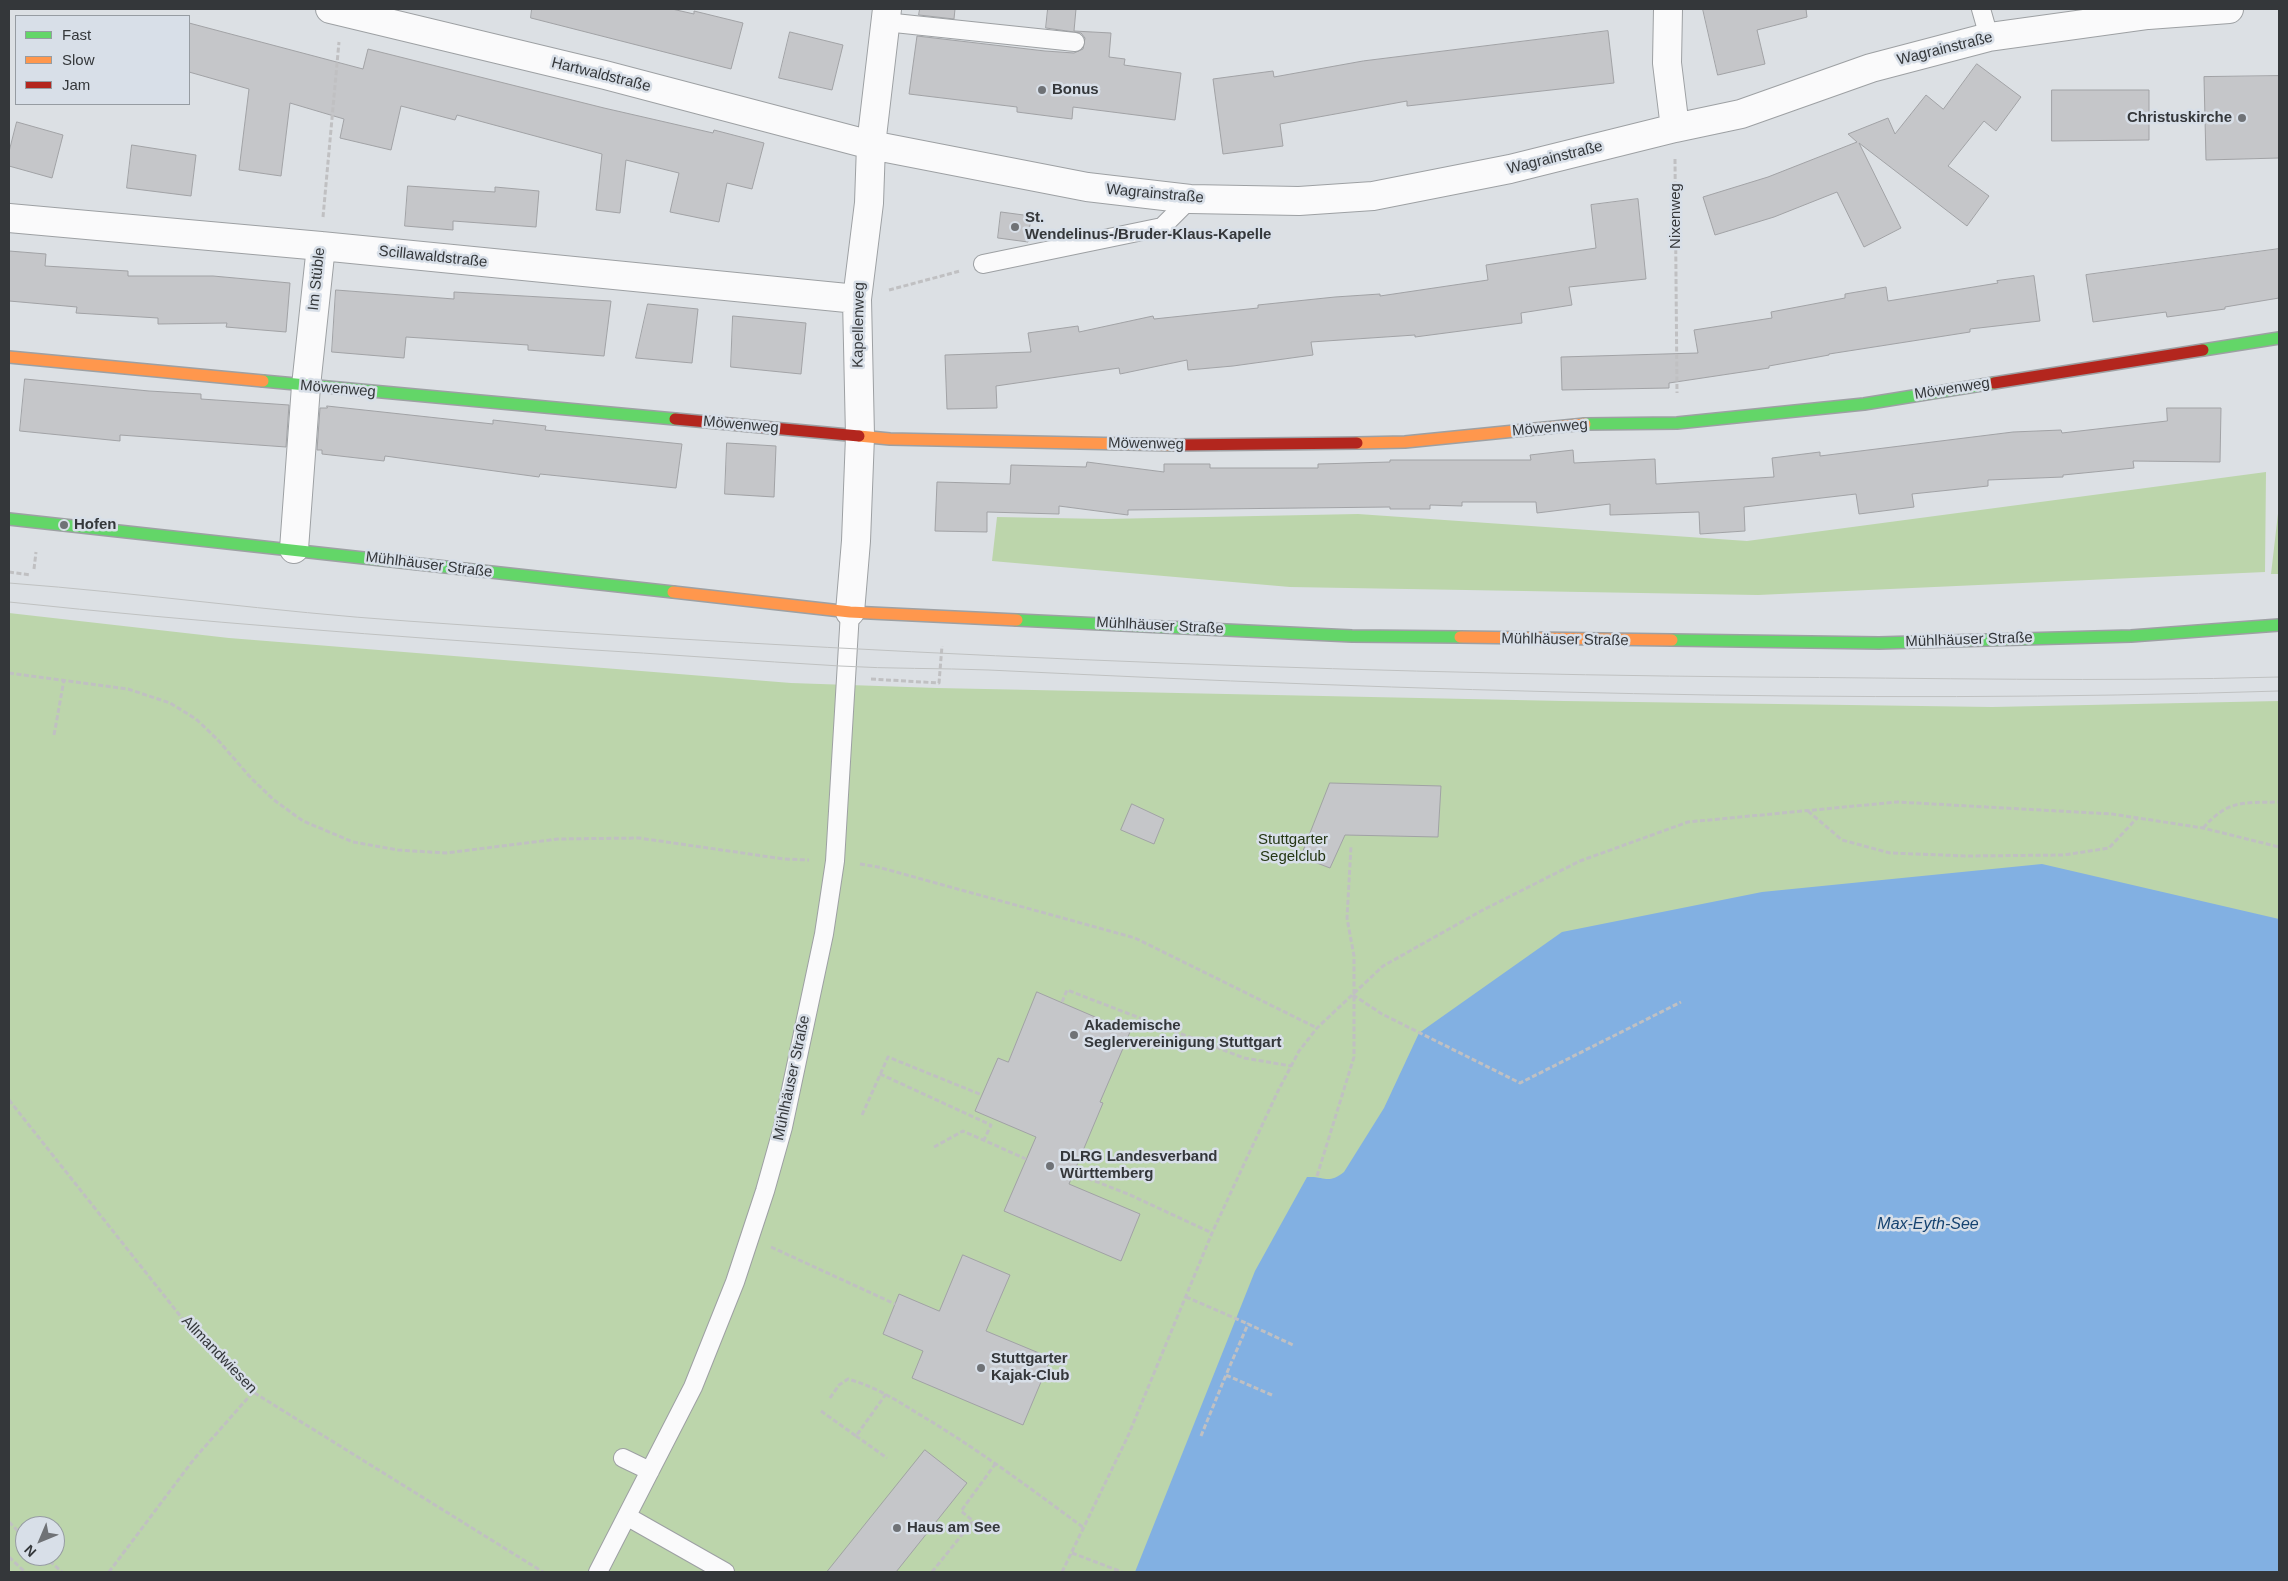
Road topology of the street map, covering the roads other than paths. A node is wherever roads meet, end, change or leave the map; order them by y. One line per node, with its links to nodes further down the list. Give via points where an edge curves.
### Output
1 (1668, 9): 8 (street, via 1667,63)
2 (1981, 9): 6 (lane)
3 (2230, 9): 6 (street, Wagrainstraße, via 2148,15)
4 (338, 10): 9 (street, Hartwaldstraße)
5 (886, 15): 7 (lane); 9 (street, Kapellenweg)
6 (1989, 37): 8 (street, Wagrainstraße, via 1871,68 1741,114)
7 (1075, 42)
8 (1675, 128): 10 (street, Wagrainstraße, via 1510,169 1373,196 1299,201)
9 (871, 144): 10 (street, Wagrainstraße, via 1087,187); 14 (street, Kapellenweg, via 869,203)
10 (1190, 199): 13 (lane, via 1162,227)
11 (9, 218): 12 (street, Scillawaldstraße)
12 (321, 246): 14 (street, Scillawaldstraße); 17 (street, Im Stüble)
13 (983, 264)
14 (857, 299): 18 (street, Kapellenweg)
15 (2279, 338): 18 (street, Möwenweg, via 1864,404 1676,423 1578,424 1405,442 1189,445)
16 (9, 357): 17 (street, Möwenweg)
17 (306, 386): 18 (street, Möwenweg); 20 (street, Im Stüble)
18 (860, 436): 21 (street, Kapellenweg)
19 (9, 518): 20 (street, Mühlhäuser Straße)
20 (294, 549): 21 (street, Mühlhäuser Straße)
21 (850, 612): 22 (street, Mühlhäuser Straße, via 1352,636 1879,643 2131,636); 24 (lane, Mühlhäuser Straße, via 835,861 824,934 783,1127 735,1282 693,1387)
22 (2279, 625)
23 (623, 1458): 24 (lane)
24 (650, 1471): 25 (lane, Mühlhäuser Straße)
25 (628, 1518): 26 (lane, Mühlhäuser Straße); 27 (lane)
26 (598, 1572)
27 (725, 1572)

